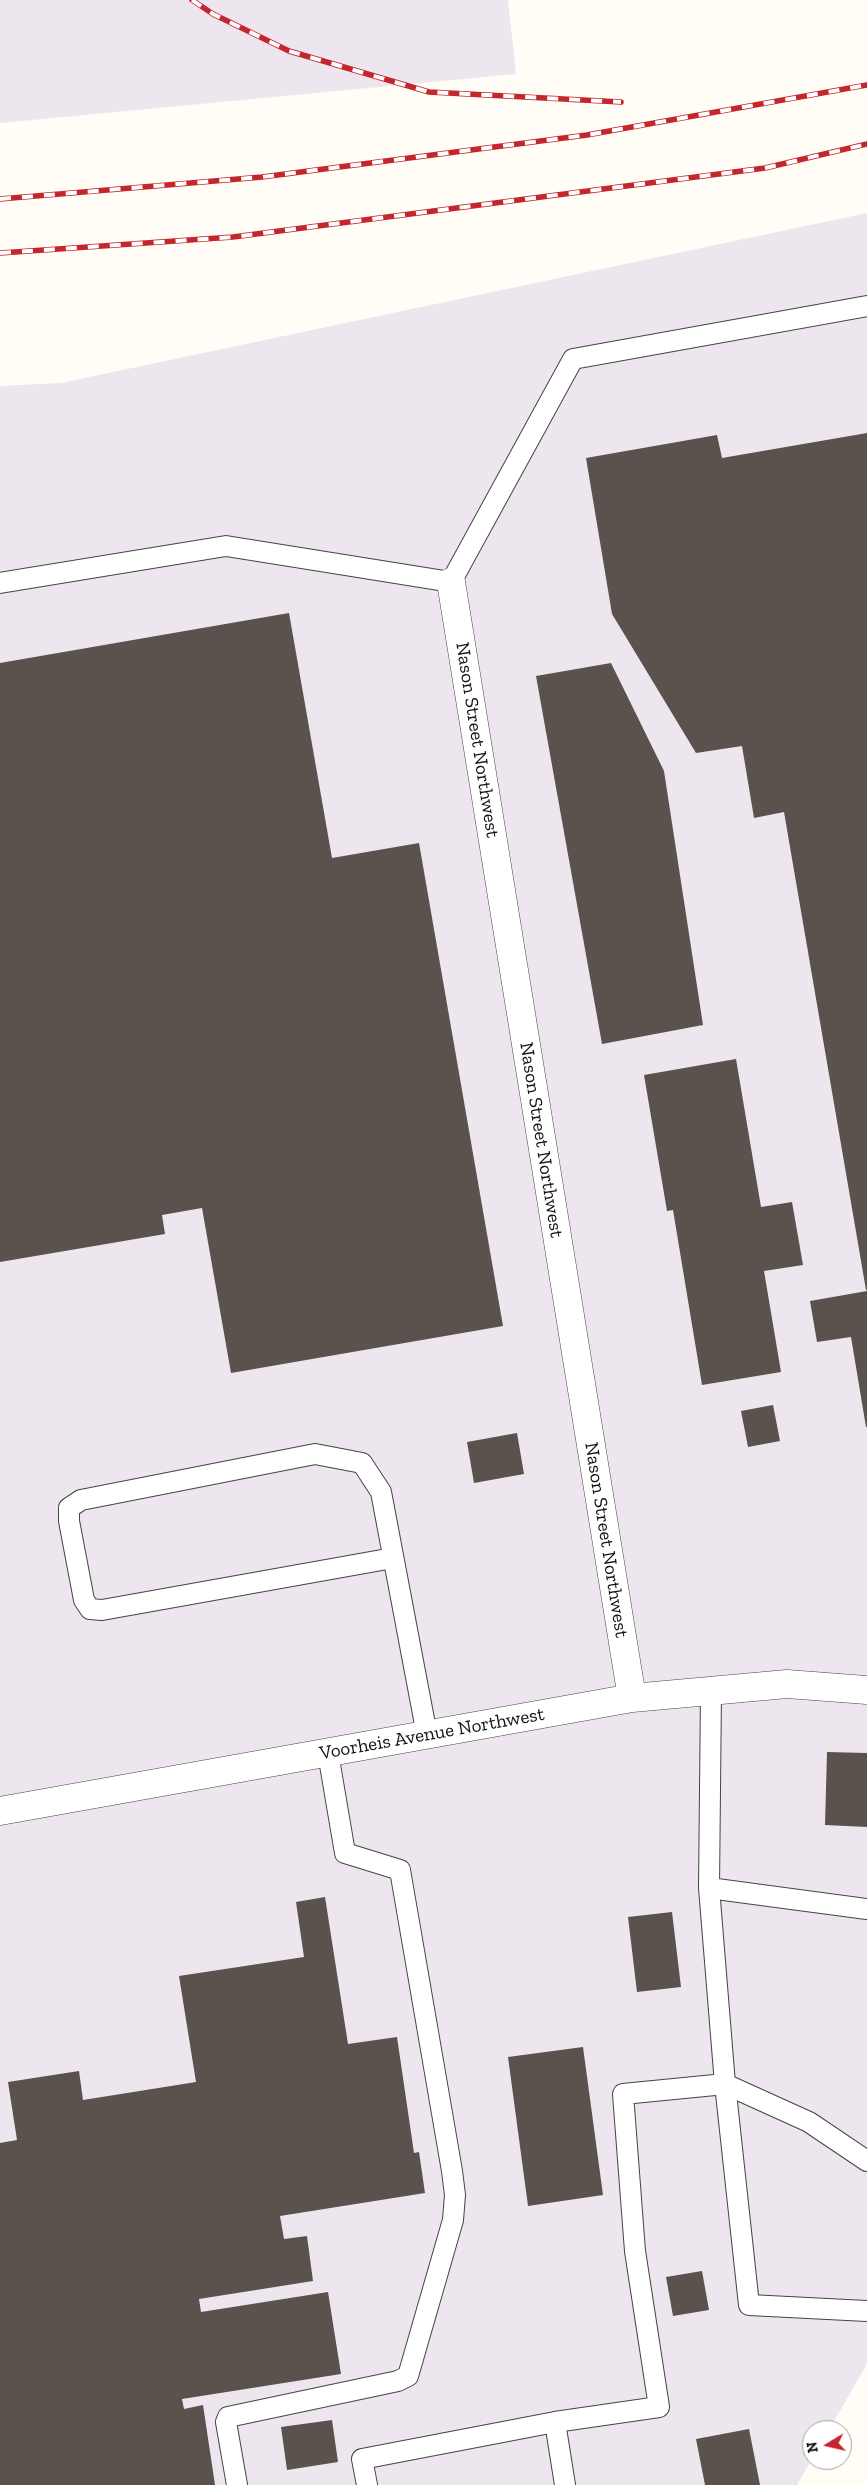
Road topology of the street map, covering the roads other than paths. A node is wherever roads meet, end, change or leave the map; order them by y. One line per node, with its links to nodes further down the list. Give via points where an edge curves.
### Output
1 (867, 306): 2 (lane, via 573,359)
2 (452, 582): 3 (lane, via 226,546); 7 (street, Nason Street Northwest)
3 (0, 583)
4 (393, 1558): 4 (lane, via 381,1492 362,1463 315,1454 81,1500 69,1508 84,1600 90,1608 102,1610); 8 (lane)
5 (710, 1690): 6 (street, Voorheis Avenue Northwest, via 787,1684); 7 (street, Voorheis Avenue Northwest); 11 (lane)
6 (867, 1690)
7 (632, 1698): 8 (street, Voorheis Avenue Northwest)
8 (427, 1734): 9 (street, Voorheis Avenue Northwest)
9 (328, 1753): 10 (street, Voorheis Avenue Northwest); 17 (lane, via 345,1853 400,1870 452,2171 455,2195 453,2220 408,2376 398,2381 228,2417 226,2422)
10 (0, 1811)
11 (709, 1888): 12 (lane); 13 (lane)
12 (867, 1910)
13 (725, 2084): 14 (lane, via 809,2122); 15 (lane, via 749,2305); 16 (lane, via 623,2094 635,2251 659,2407)
14 (867, 2161)
15 (867, 2311)
16 (555, 2422): 18 (lane, via 362,2459); 19 (lane)
17 (237, 2485)
18 (367, 2485)
19 (565, 2485)

